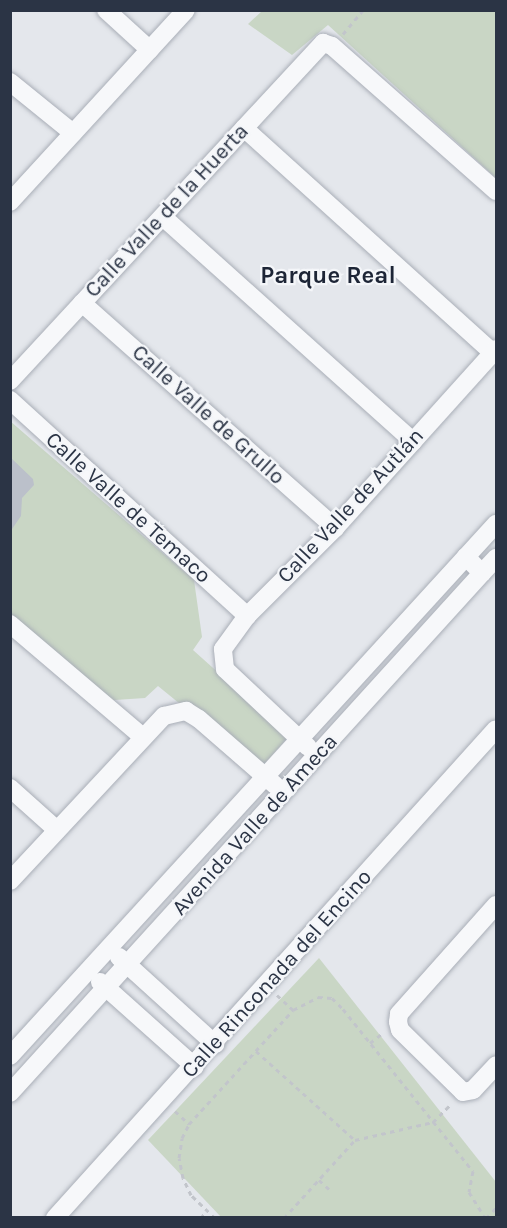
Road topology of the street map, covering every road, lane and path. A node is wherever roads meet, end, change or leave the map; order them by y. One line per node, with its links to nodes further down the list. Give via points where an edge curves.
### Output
1 (106, 10): 5 (street)
2 (186, 10): 5 (street)
3 (363, 10): 4 (path)
4 (327, 45): 7 (street, Calle Valle de la Huerta); 9 (street)
5 (150, 50): 8 (street)
6 (10, 82): 8 (street)
7 (244, 128): 11 (street, Calle Valle de la Huerta); 13 (street)
8 (73, 133): 10 (street)
9 (496, 191)
10 (10, 202)
11 (163, 217): 12 (street, Calle Valle de la Huerta); 16 (street)
12 (82, 303): 14 (street, Calle Valle de la Huerta); 18 (street, Calle Valle de Grullo)
13 (495, 351): 16 (street, Calle Valle de Autlán)
14 (11, 381)
15 (10, 400): 22 (street, Calle Valle de Temaco)
16 (413, 441): 18 (street, Calle Valle de Autlán)
17 (496, 524): 19 (street, Avenida Valle de Ameca)
18 (334, 528): 22 (street, Calle Valle de Autlán)
19 (466, 556): 21 (street); 26 (street, Avenida Valle de Ameca)
20 (496, 558): 21 (street, Avenida Valle de Ameca)
21 (482, 573): 27 (street, Avenida Valle de Ameca)
22 (247, 616): 26 (street, Calle Valle de Autlán, via 223,649 225,669)
23 (10, 624): 25 (street)
24 (496, 729): 37 (street, Calle Rinconada del Encino)
25 (143, 737): 28 (street, via 164,716 186,711); 31 (street)
26 (300, 739): 27 (street); 28 (street, Avenida Valle de Ameca)
27 (317, 756): 30 (street, Avenida Valle de Ameca)
28 (266, 777): 30 (street); 34 (street, Avenida Valle de Ameca)
29 (10, 788): 31 (street)
30 (285, 793): 35 (street, Avenida Valle de Ameca)
31 (57, 830): 32 (street)
32 (10, 881)
33 (496, 905): 45 (street, via 399,1014 400,1030)
34 (110, 949): 35 (street); 36 (street, Avenida Valle de Ameca)
35 (128, 966): 38 (street, Avenida Valle de Ameca); 40 (street)
36 (89, 972): 38 (street); 42 (street, Avenida Valle de Ameca)
37 (267, 986): 39 (path); 40 (street, Calle Rinconada del Encino)
38 (108, 988): 44 (street); 46 (street, Avenida Valle de Ameca)
39 (293, 1010): 41 (path); 47 (path, via 305,1001 332,998)
40 (215, 1044): 44 (street, Calle Rinconada del Encino)
41 (256, 1051): 48 (path); 52 (path, via 189,1124 182,1138 178,1158 183,1178 191,1195)
42 (10, 1056)
43 (496, 1065): 45 (street, via 473,1090)
44 (195, 1067): 53 (street, Calle Rinconada del Encino)
45 (463, 1092): 47 (path)
46 (10, 1093)
47 (433, 1122): 48 (path); 57 (path, via 474,1171 469,1192)
48 (355, 1140): 49 (path)
49 (319, 1180): 50 (path); 56 (path)
50 (330, 1190)
51 (496, 1208): 57 (path)
52 (207, 1210): 54 (path); 55 (path)
53 (55, 1218)
54 (201, 1218)
55 (215, 1218)
56 (284, 1218)
57 (485, 1218)

